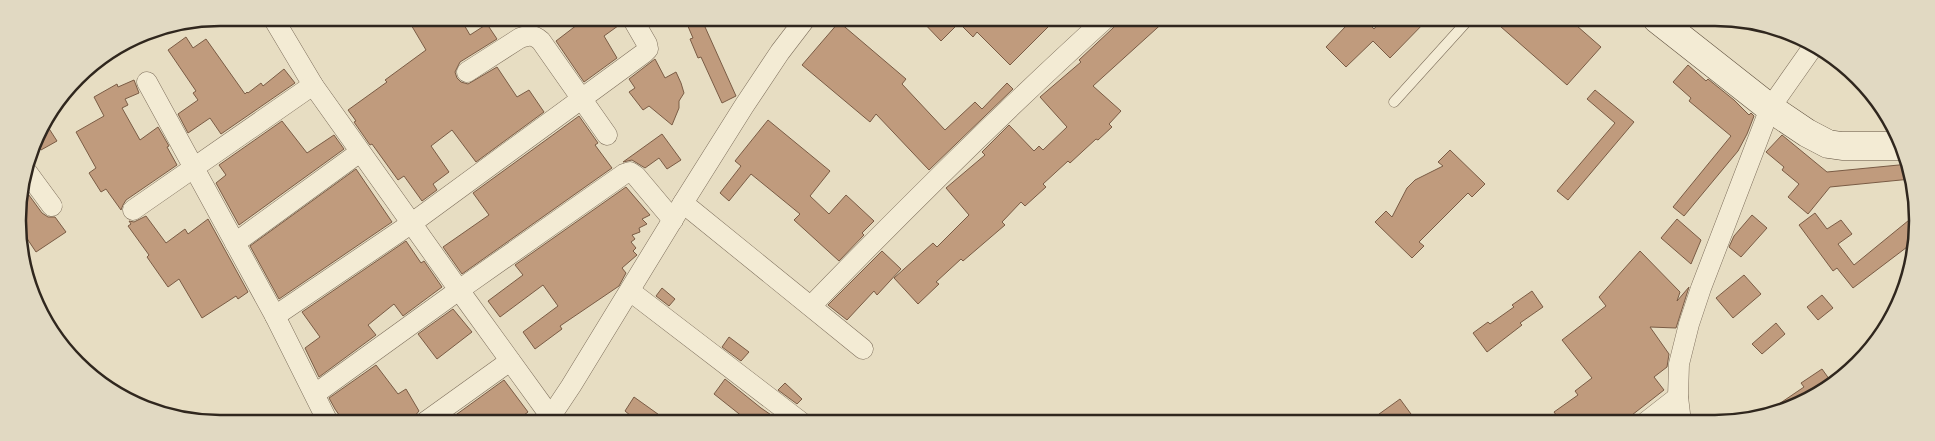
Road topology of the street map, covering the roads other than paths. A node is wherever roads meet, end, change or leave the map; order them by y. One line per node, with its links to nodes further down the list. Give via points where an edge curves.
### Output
1 (278, 26): 10 (street)
2 (637, 26): 11 (street, via 648,50)
3 (800, 26): 21 (street)
4 (1096, 26): 26 (street, via 903,211)
5 (1463, 26): 12 (lane)
6 (1669, 26): 13 (main road)
7 (1810, 51): 13 (street)
8 (467, 72): 11 (street, via 520,38 535,36)
9 (147, 82): 17 (street)
10 (314, 85): 16 (street); 17 (street)
11 (582, 99): 14 (street); 22 (street)
12 (1394, 102)
13 (1770, 108): 15 (main road, via 1828,144); 31 (street, via 1689,324 1679,364)
14 (607, 135)
15 (1894, 146)
16 (360, 152): 22 (street); 23 (street)
17 (194, 168): 20 (street); 23 (street)
18 (31, 178): 19 (street)
19 (52, 206)
20 (133, 210)
21 (678, 211): 24 (street, via 636,176 630,172 624,174); 25 (street); 26 (street)
22 (412, 223): 24 (street); 27 (street)
23 (235, 243): 27 (street)
24 (459, 290): 29 (street); 30 (street)
25 (630, 290): 35 (street); 36 (street)
26 (811, 306): 28 (street)
27 (275, 316): 30 (street)
28 (863, 349)
29 (510, 361): 33 (street); 34 (street)
30 (315, 394): 32 (street)
31 (1678, 397): 37 (street); 38 (street)
32 (325, 415)
33 (435, 415)
34 (548, 415)
35 (555, 415)
36 (792, 415)
37 (1655, 415)
38 (1680, 415)

